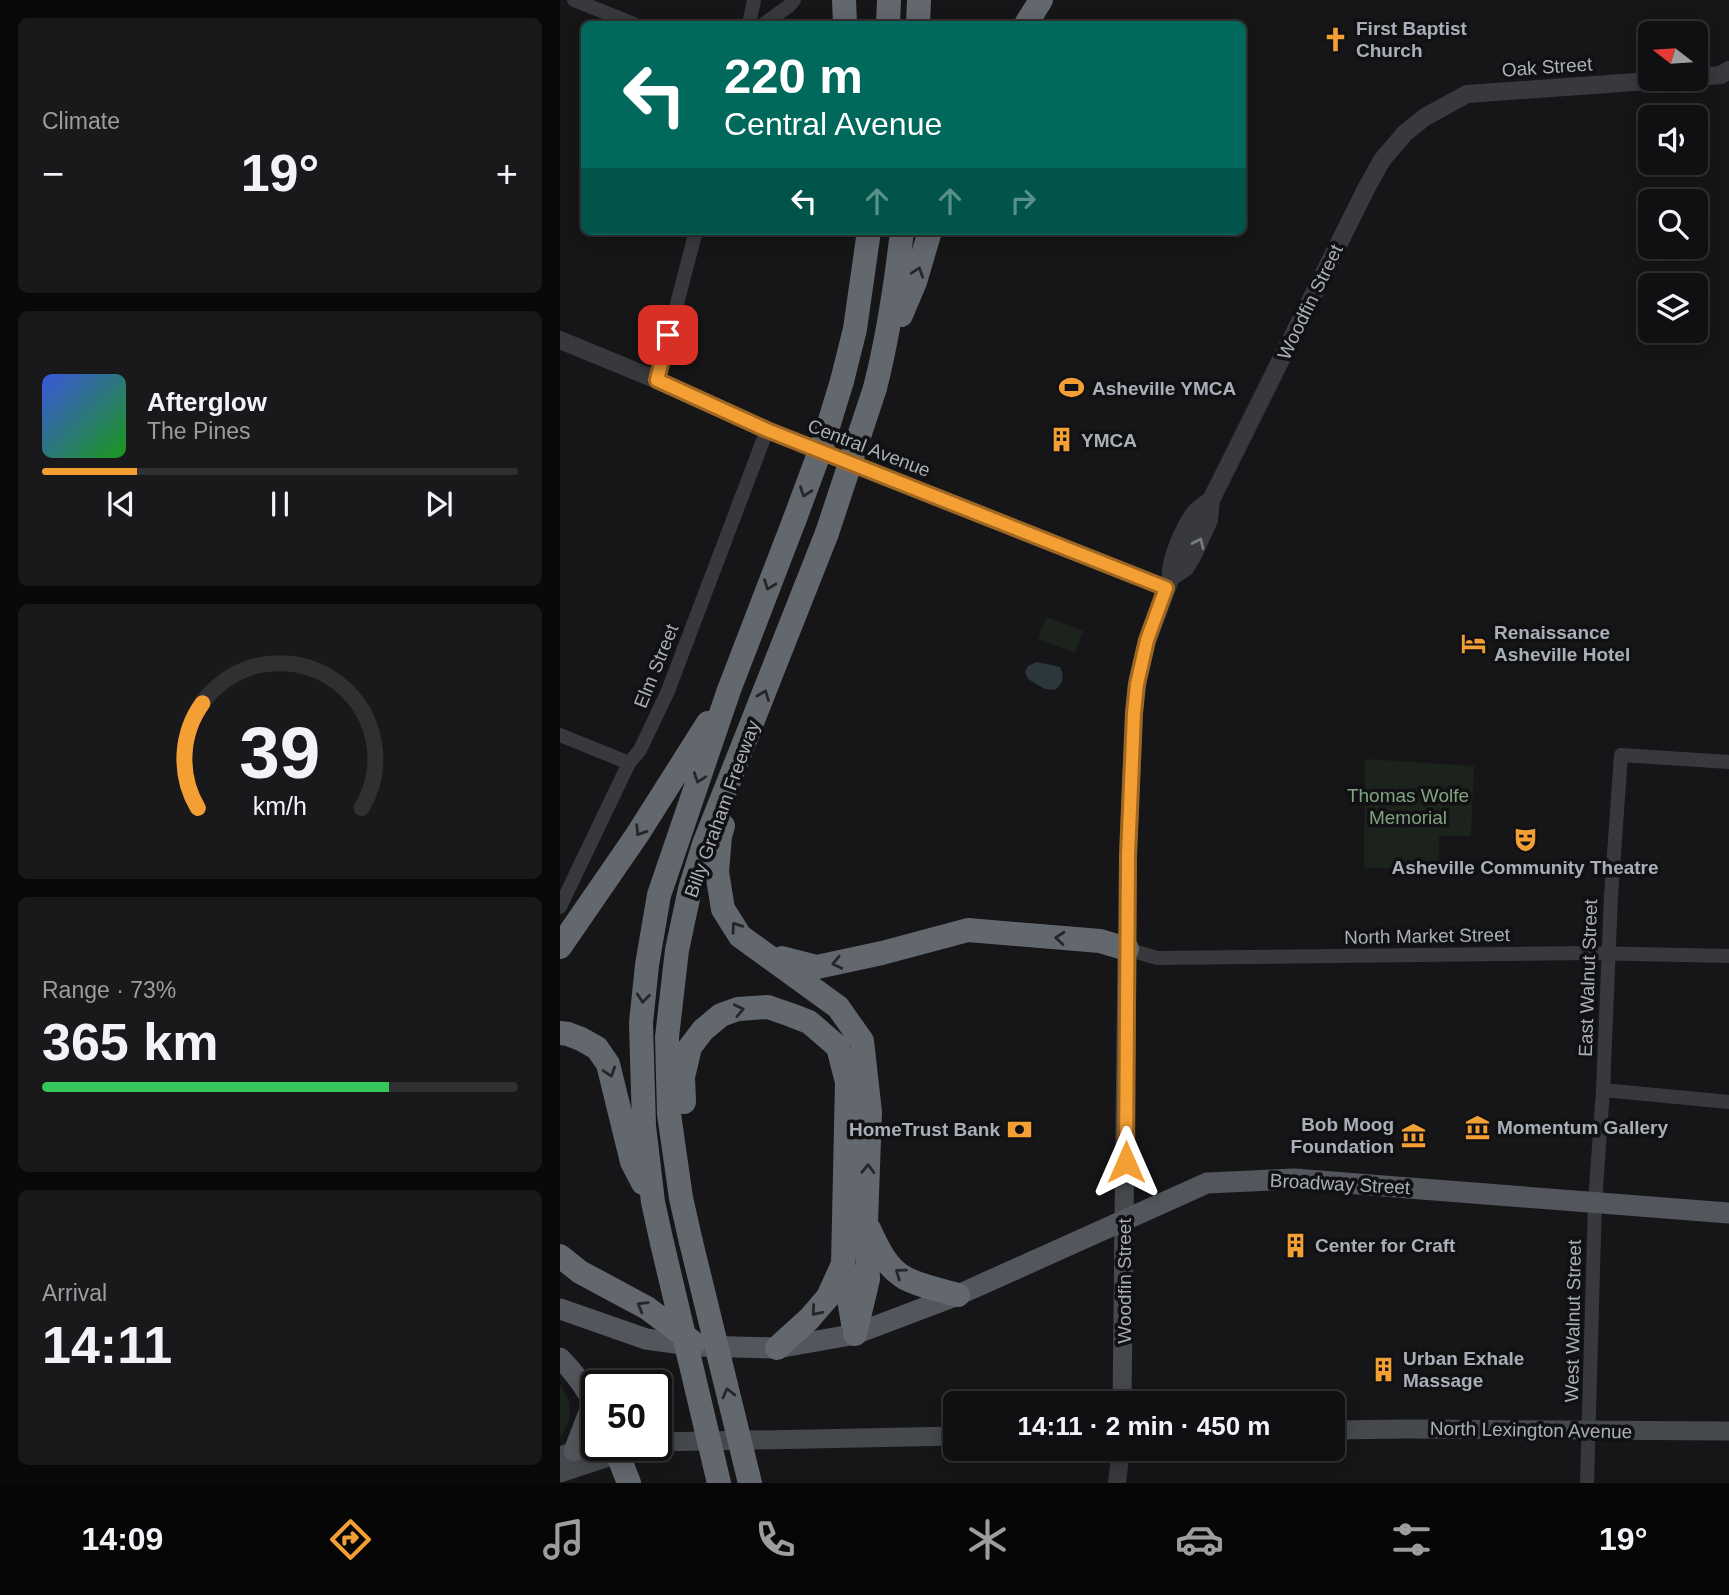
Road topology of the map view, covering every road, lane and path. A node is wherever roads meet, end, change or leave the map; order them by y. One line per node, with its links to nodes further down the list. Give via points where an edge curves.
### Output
1 (574, 0): 8 (street)
2 (754, 0): 9 (street)
3 (794, 0): 10 (street)
4 (844, 0): 11 (highway)
5 (889, 0): 12 (highway)
6 (919, 0): 13 (highway)
7 (1041, 0): 14 (highway)
8 (626, 21)
9 (750, 21)
10 (768, 21)
11 (845, 21)
12 (888, 21)
13 (918, 21)
14 (1028, 21)
15 (1726, 75): 16 (street)
16 (1708, 76)
17 (1638, 82): 18 (street, Oak Street, via 1467,94)
18 (1426, 117): 29 (street, Woodfin Street, via 1382,160 1367,187 1211,500 1209,520 1192,557)
19 (695, 235): 27 (street)
20 (855, 235): 24 (highway)
21 (868, 235): 24 (highway, Billy Graham Freeway)
22 (902, 235): 26 (highway, Billy Graham Freeway)
23 (929, 235): 26 (highway, one-way to 23, via 915,282)
24 (855, 329): 30 (highway, Billy Graham Freeway, one-way to 30, bridge, via 823,443)
25 (560, 340): 27 (street, Central Avenue)
26 (883, 357): 34 (highway, Billy Graham Freeway, one-way to 26, bridge, via 827,533)
27 (657, 380): 28 (street, Central Avenue)
28 (767, 430): 29 (street, Central Avenue); 33 (street, Elm Street, via 668,691)
29 (1169, 582): 37 (street, Woodfin Street, via 1147,640 1137,684)
30 (729, 690): 36 (highway, one-way to 36); 45 (highway, Billy Graham Freeway, one-way to 45, via 659,895 647,965 642,1074)
31 (560, 735): 33 (street)
32 (1729, 762): 38 (street, East Walnut Street, via 1621,755)
33 (629, 763): 35 (street, Elm Street)
34 (730, 782): 39 (highway, one-way to 34, via 740,936 723,909 717,872); 44 (highway, Billy Graham Freeway, via 704,844 677,950 667,1037 669,1114)
35 (560, 907)
36 (560, 947)
37 (1127, 949): 38 (street, North Market Street, via 1157,958); 39 (highway, one-way to 39, via 1100,941 968,930 817,967); 48 (main road, Woodfin Street)
38 (1608, 954): 40 (street, North Market Street); 42 (street, East Walnut Street)
39 (767, 955): 49 (highway, one-way to 39, via 870,1112 862,1041 838,1007)
40 (1729, 956)
41 (560, 1034): 45 (highway, one-way to 45, via 597,1048 608,1064 632,1162)
42 (1603, 1090): 43 (street); 46 (street, East Walnut Street)
43 (1729, 1102)
44 (681, 1198): 51 (highway, one-way to 51, via 683,1077 690,1047 702,1030 738,1009 768,1007 791,1014 809,1022 838,1047 848,1082); 73 (highway, Billy Graham Freeway, one-way to 44, bridge)
45 (653, 1202): 72 (highway, Billy Graham Freeway, bridge)
46 (1595, 1202): 47 (main road, Broadway Street); 48 (main road, Broadway Street, via 1290,1178 1207,1183); 61 (street, West Walnut Street)
47 (1729, 1213)
48 (1125, 1221): 52 (main road, Broadway Street); 59 (main road, Woodfin Street)
49 (866, 1222): 52 (highway, one-way to 49, via 906,1279 879,1252); 54 (highway, via 868,1279)
50 (560, 1256): 55 (highway, one-way to 50, via 647,1308)
51 (843, 1264): 54 (highway); 56 (highway, one-way to 56, via 828,1297)
52 (958, 1295): 54 (main road, Broadway Street)
53 (560, 1309): 55 (main road, Broadway Street, via 646,1339)
54 (855, 1334): 56 (main road, Broadway Street)
55 (697, 1346): 56 (main road, Broadway Street)
56 (777, 1348)
57 (560, 1358): 58 (main road)
58 (581, 1386)
59 (1122, 1391)
60 (1345, 1430): 61 (main road, North Lexington Avenue)
61 (1589, 1431): 62 (main road, North Lexington Avenue); 75 (street, West Walnut Street)
62 (1729, 1431)
63 (581, 1432): 66 (main road)
64 (943, 1436): 65 (main road)
65 (672, 1442)
66 (567, 1453)
67 (584, 1461): 70 (main road)
68 (616, 1461): 71 (highway)
69 (1120, 1461): 74 (street)
70 (560, 1473)
71 (629, 1483)
72 (719, 1483)
73 (750, 1483)
74 (1117, 1483)
75 (1587, 1483)

